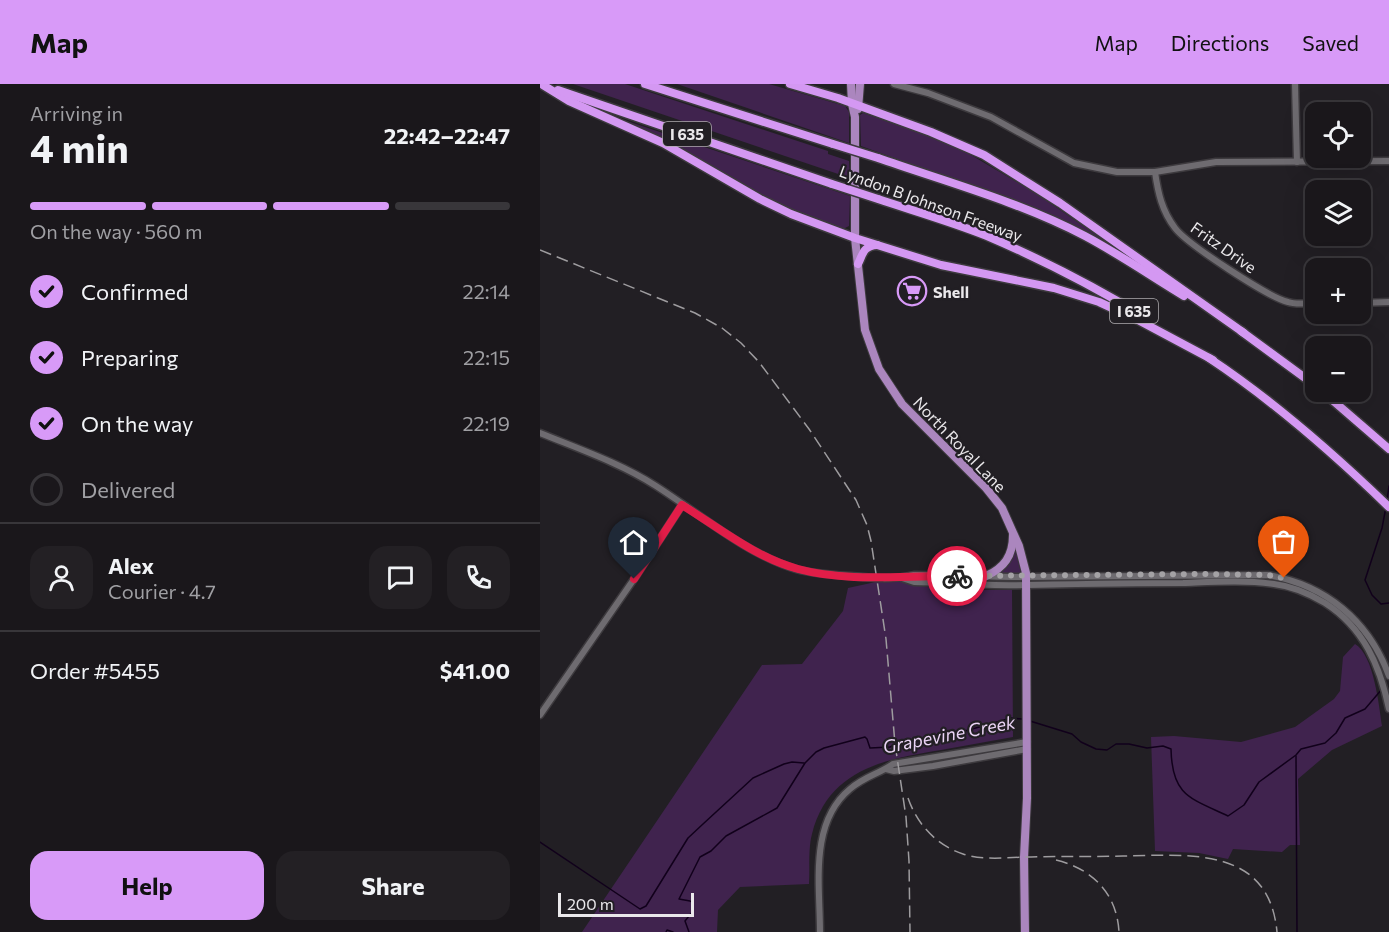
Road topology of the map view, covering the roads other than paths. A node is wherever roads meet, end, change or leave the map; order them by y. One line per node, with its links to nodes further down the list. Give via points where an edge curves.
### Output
1 (542, 84): 12 (highway, via 569,101 663,143 777,208); 19 (highway, Lyndon B Johnson Freeway / I 635, bridge, via 948,222 1022,252 1134,311)
2 (645, 84): 18 (highway, Lyndon B Johnson Freeway / I 635, bridge, via 1009,203 1085,237)
3 (790, 84): 8 (highway)
4 (851, 84): 8 (main road)
5 (860, 84): 8 (main road)
6 (894, 84): 11 (street, via 991,117 1074,162 1117,172)
7 (1295, 84): 10 (street)
8 (855, 105): 12 (main road, North Royal Lane); 18 (highway, via 931,132 995,161)
9 (1389, 161): 10 (street)
10 (1297, 162): 11 (street, via 1216,162)
11 (1155, 172): 16 (street, Fritz Drive, via 1161,202 1183,237 1268,293 1286,302)
12 (855, 238): 13 (highway); 14 (main road, North Royal Lane)
13 (880, 246): 14 (highway, via 867,247); 19 (highway, via 941,265 1054,288 1099,303)
14 (858, 264): 26 (main road, North Royal Lane, via 865,330 873,357 893,392 989,491)
15 (1389, 302): 17 (street)
16 (1305, 303)
17 (1371, 303)
18 (1244, 333): 20 (highway, Lyndon B Johnson Freeway / I 635)
19 (1213, 360): 25 (highway, Lyndon B Johnson Freeway / I 635, via 1313,437)
20 (1305, 378)
21 (1335, 402): 23 (highway)
22 (540, 433): 24 (street, via 629,470)
23 (1389, 449)
24 (682, 505): 29 (street, via 768,558 797,569); 35 (street)
25 (1389, 507)
26 (1013, 530): 27 (main road, via 1008,560); 28 (main road, North Royal Lane)
27 (986, 576): 28 (street); 29 (street)
28 (1026, 576): 30 (main road, North Royal Lane); 31 (street, via 1268,575 1298,582 1328,597 1345,610)
29 (902, 578): 30 (street, via 914,582)
30 (1027, 585): 31 (street, via 1275,584 1323,602); 36 (main road, North Royal Lane)
31 (1363, 633): 32 (street)
32 (1375, 653): 33 (street); 34 (street)
33 (1389, 676)
34 (1388, 705)
35 (540, 715)
36 (1027, 746): 37 (street); 38 (street); 41 (main road, North Royal Lane)
37 (932, 758): 38 (street); 39 (street, via 893,764)
38 (933, 765): 39 (street)
39 (885, 769): 40 (street, via 850,788 827,819 820,850)
40 (820, 932)
41 (1024, 932)

